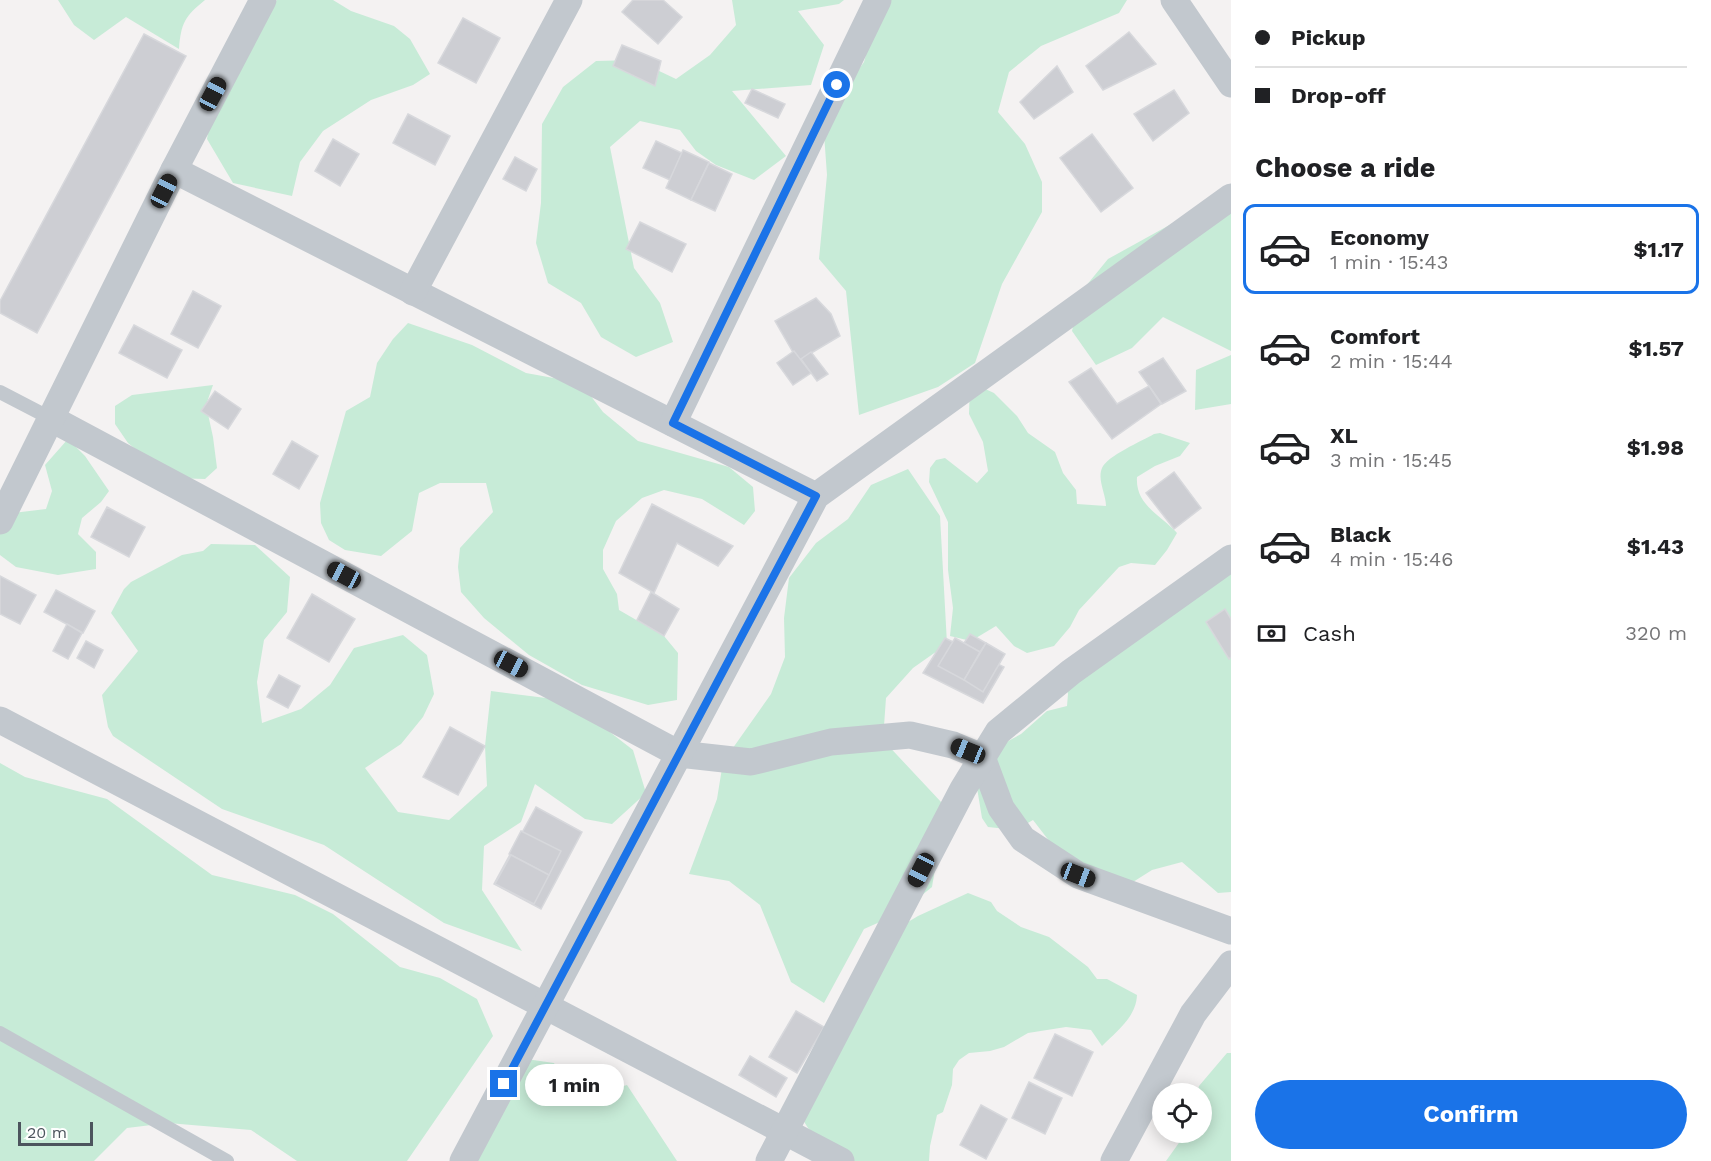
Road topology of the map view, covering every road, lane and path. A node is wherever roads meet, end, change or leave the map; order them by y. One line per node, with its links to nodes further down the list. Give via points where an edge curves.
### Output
1 (263, 0): 6 (street)
2 (569, 0): 8 (street)
3 (878, 0): 11 (street)
4 (1174, 0): 5 (street)
5 (1231, 84)
6 (174, 170): 8 (street); 10 (street)
7 (1231, 198): 12 (street)
8 (413, 291): 11 (street)
9 (0, 392): 10 (lane)
10 (50, 418): 13 (street); 16 (street)
11 (673, 423): 12 (street)
12 (816, 496): 16 (street)
13 (0, 520)
14 (1231, 558): 17 (street, via 1071,672 998,732)
15 (0, 720): 20 (street)
16 (679, 754): 17 (street, via 751,762 831,742 910,735 953,745); 20 (street)
17 (982, 757): 18 (street, via 1001,808 1023,839 1078,875); 22 (street)
18 (1231, 931)
19 (1231, 964): 27 (street, via 1193,1014)
20 (546, 1006): 22 (street); 24 (street)
21 (0, 1033): 23 (lane)
22 (784, 1131): 25 (street); 26 (street)
23 (227, 1161)
24 (463, 1161)
25 (769, 1161)
26 (841, 1161)
27 (1114, 1161)

